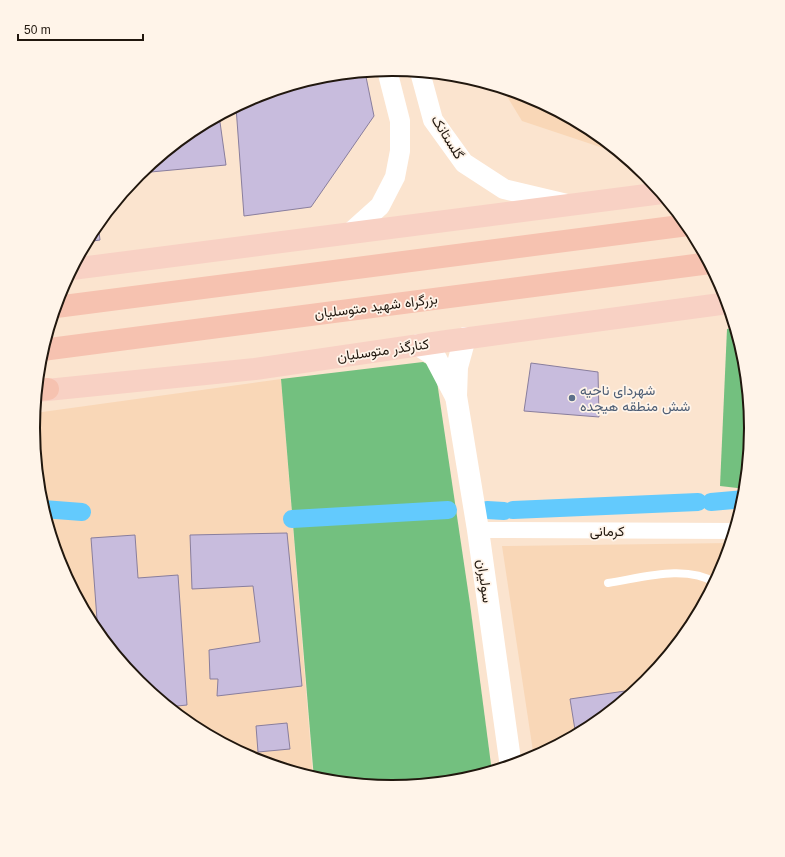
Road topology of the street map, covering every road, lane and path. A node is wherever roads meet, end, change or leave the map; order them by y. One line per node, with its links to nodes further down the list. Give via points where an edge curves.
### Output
1 (389, 76): 6 (street, via 400,121 400,151 395,177 380,206)
2 (421, 77): 4 (street, گلستانک, via 433,120 464,163 504,190)
3 (656, 194): 4 (main road)
4 (566, 204): 6 (main road)
5 (681, 226): 10 (highway)
6 (351, 232): 8 (main road)
7 (704, 264): 13 (highway, بزرگراه شهید متوسلیان)
8 (79, 268)
9 (722, 304): 11 (main road, کنارگذر متوسلیان)
10 (62, 306)
11 (464, 338): 12 (main road, کنارگذر متوسلیان); 15 (main road, via 457,368)
12 (418, 345): 14 (main road, کنارگذر متوسلیان, via 255,369); 15 (main road, via 434,355)
13 (49, 349)
14 (42, 390)
15 (456, 396): 16 (main road, سولیران)
16 (478, 530): 17 (street, کرمانی); 20 (main road, سولیران)
17 (730, 531)
18 (711, 580): 19 (lane, via 698,574 676,573)
19 (608, 583)
20 (510, 760)

